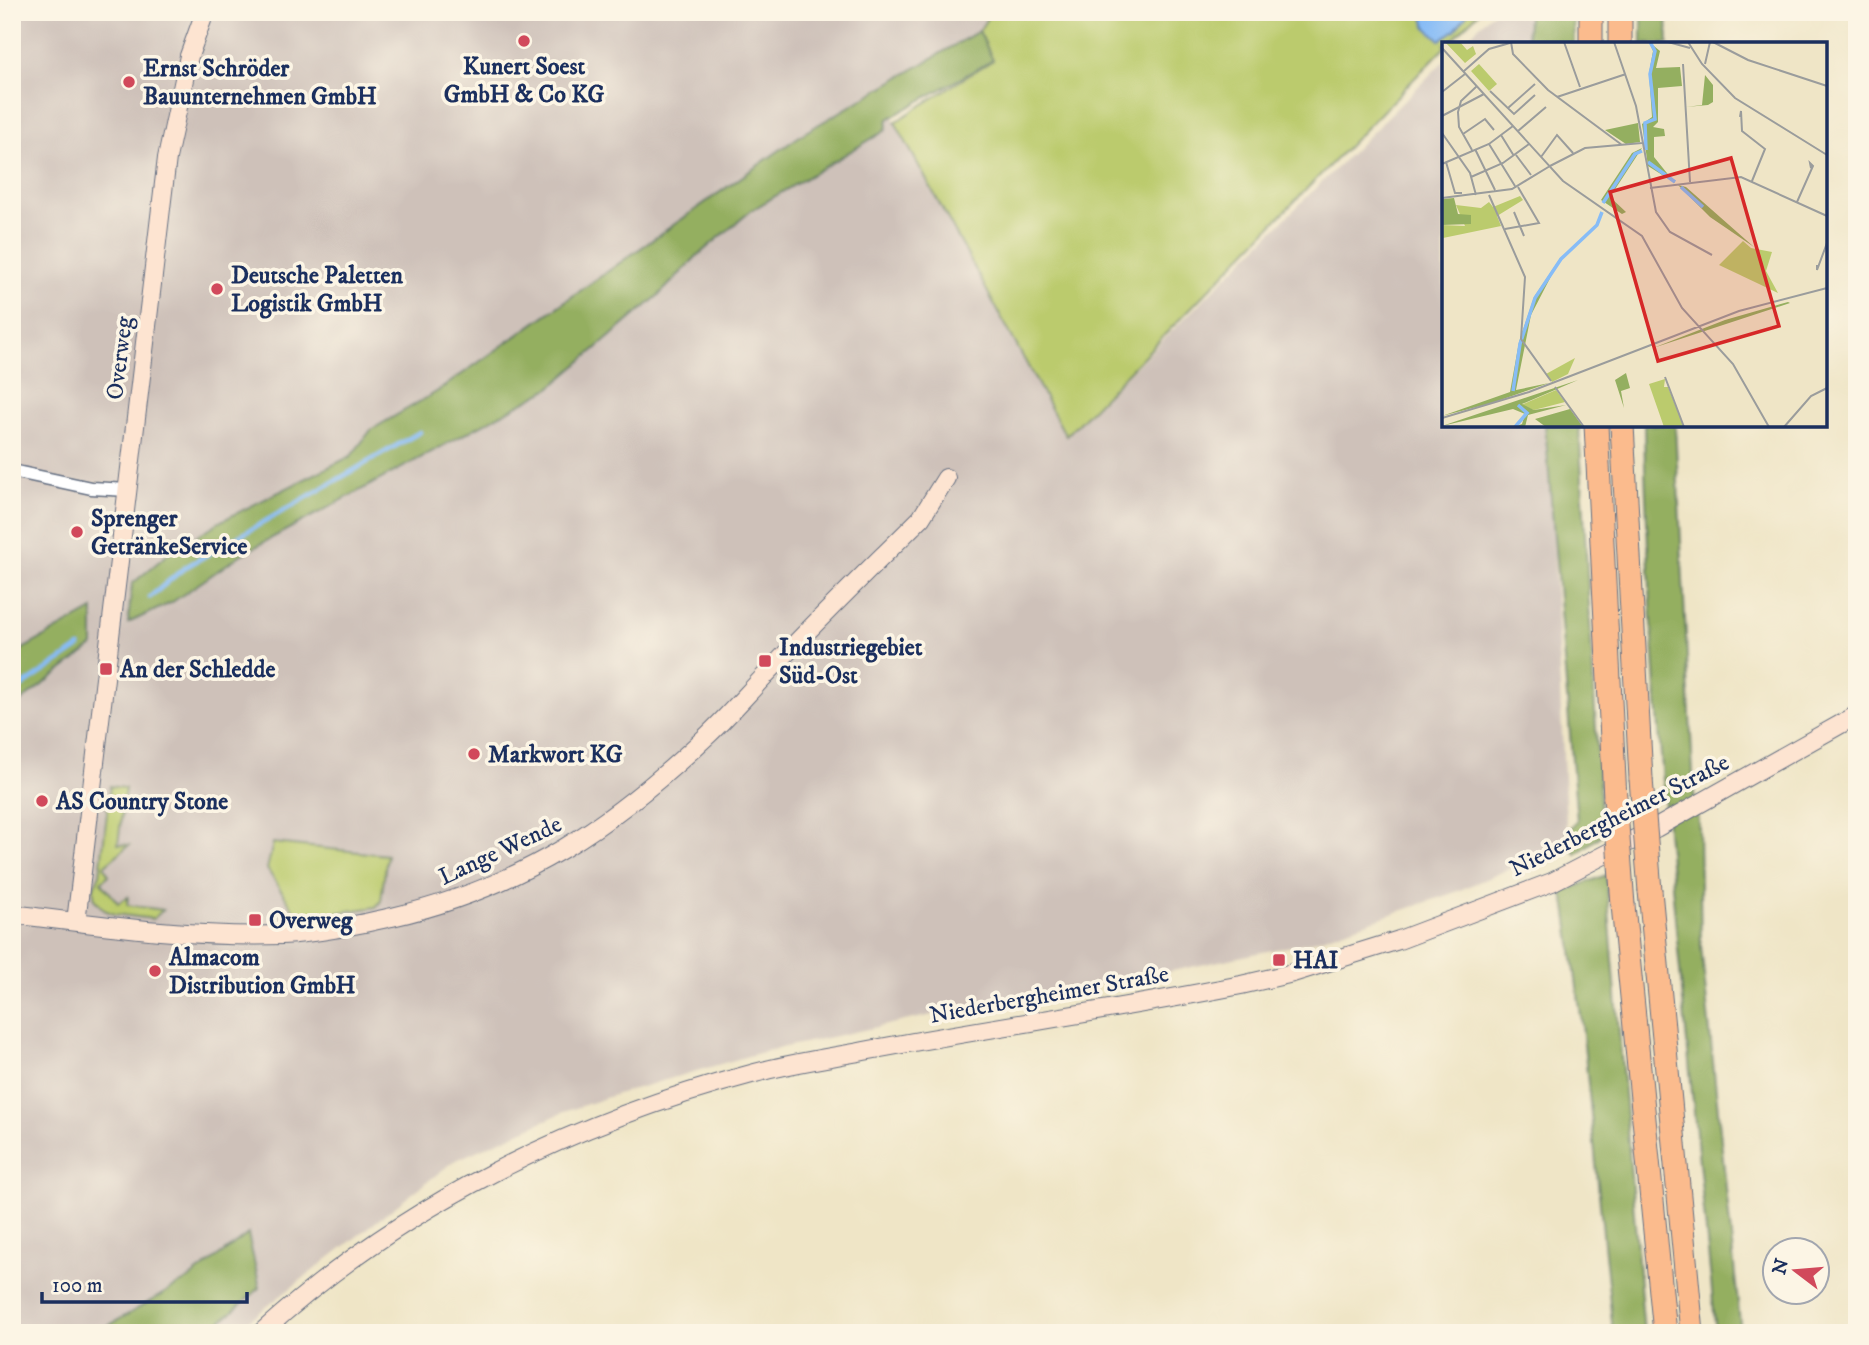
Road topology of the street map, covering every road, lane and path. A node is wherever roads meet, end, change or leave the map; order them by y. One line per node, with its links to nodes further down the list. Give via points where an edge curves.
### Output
1 (205, 12): 10 (street, Overweg, via 189,56 167,158)
2 (1591, 12): 4 (highway)
3 (1620, 12): 5 (highway)
4 (1591, 42)
5 (1620, 42)
6 (1596, 427): 15 (highway, bridge, via 1623,905)
7 (1622, 427): 16 (highway, bridge, via 1641,779)
8 (12, 471): 10 (street, via 91,488)
9 (946, 478): 13 (street, Lange Wende, via 921,518 710,732 648,788 541,863 471,895 338,929 220,935)
10 (128, 490): 13 (street, Overweg)
11 (1857, 715): 14 (street, Niederbergheimer Straße, via 1552,882 1399,940 1241,985 757,1072 640,1108 543,1146 405,1222)
12 (12, 914): 13 (street, Lange Wende)
13 (76, 922)
14 (261, 1333)
15 (1665, 1333)
16 (1692, 1333)

